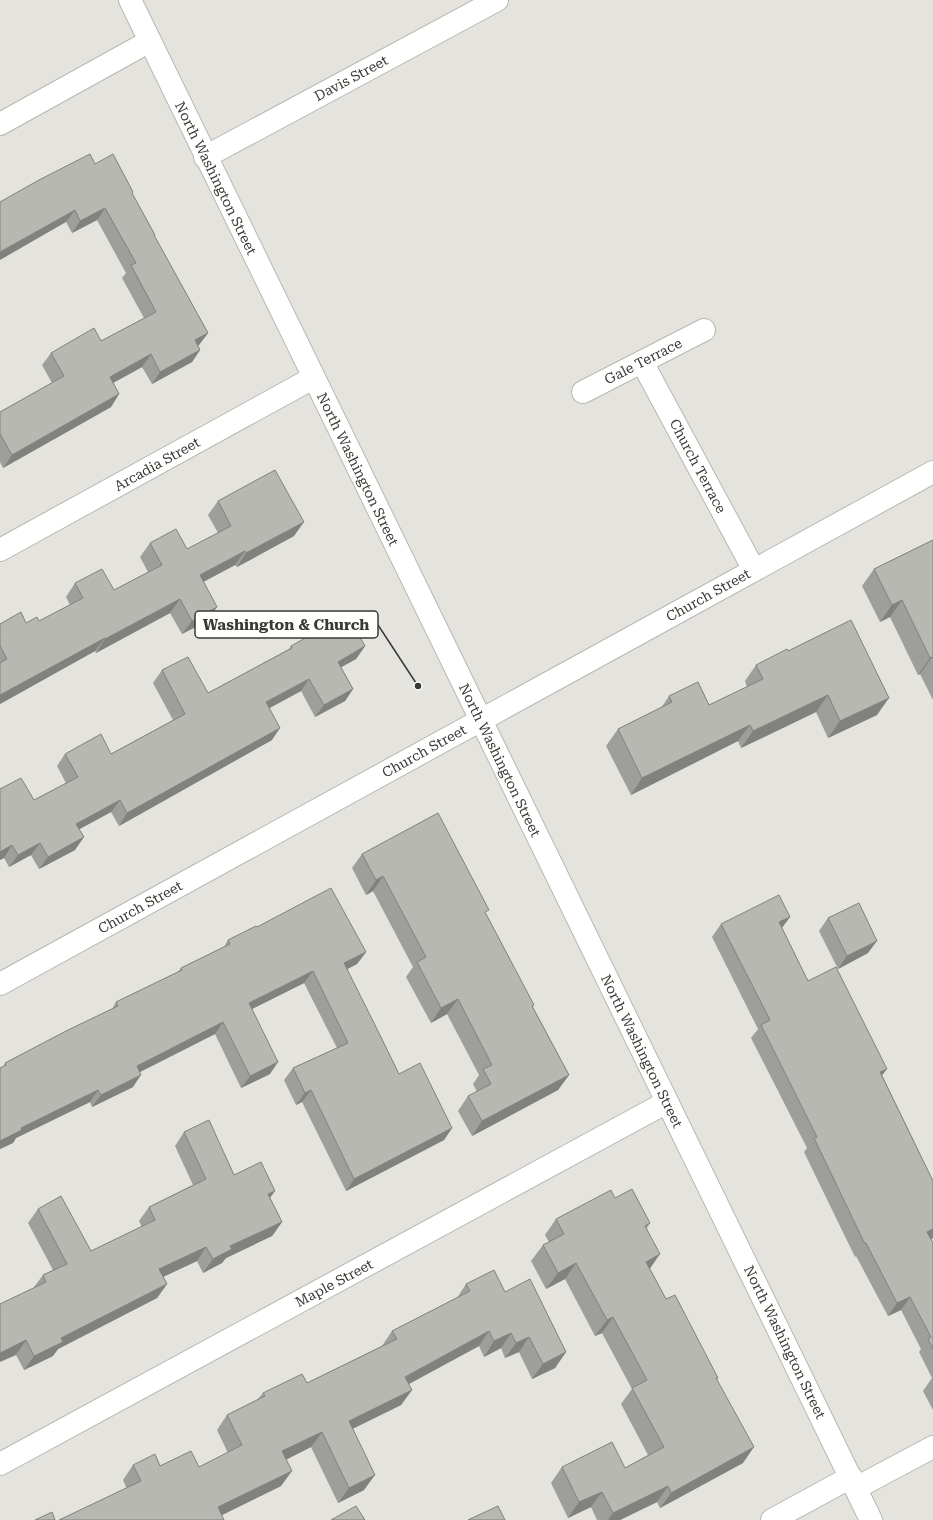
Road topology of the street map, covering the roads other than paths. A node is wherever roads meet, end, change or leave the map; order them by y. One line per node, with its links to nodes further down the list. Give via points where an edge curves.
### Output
1 (130, 0): 3 (street, North Washington Street)
2 (497, 0): 5 (street, Davis Street)
3 (150, 41): 4 (street); 5 (street, North Washington Street)
4 (0, 124)
5 (205, 157): 8 (street, North Washington Street)
6 (704, 330): 7 (street, Gale Terrace)
7 (642, 362): 9 (street, Gale Terrace); 12 (street, Church Terrace)
8 (313, 378): 11 (street, Arcadia Street); 13 (street, North Washington Street)
9 (583, 392)
10 (933, 472): 12 (street, Church Street)
11 (0, 550)
12 (754, 570): 13 (street, Church Street)
13 (481, 720): 14 (street, Church Street); 15 (street, North Washington Street)
14 (0, 984)
15 (667, 1102): 17 (street, Maple Street); 18 (street, North Washington Street)
16 (933, 1447): 18 (street)
17 (0, 1464)
18 (853, 1483): 19 (street); 20 (street, North Washington Street)
19 (772, 1520)
20 (871, 1520)

